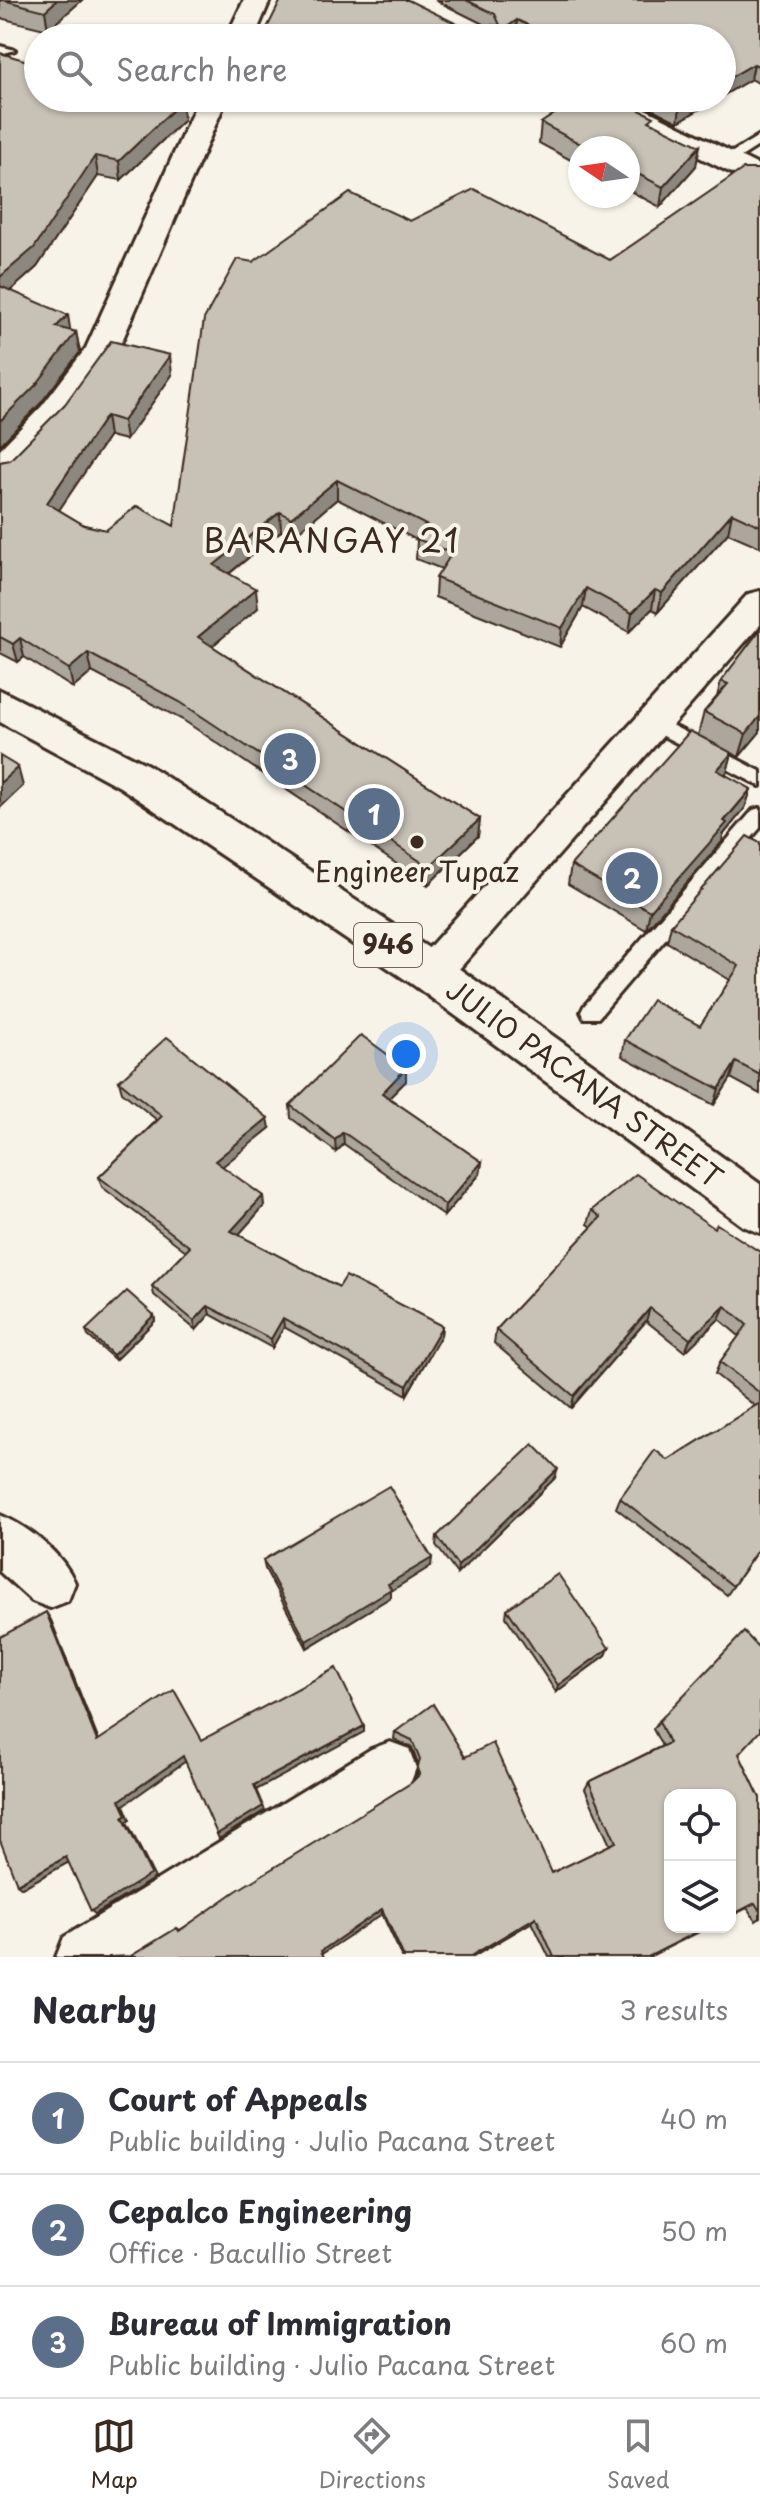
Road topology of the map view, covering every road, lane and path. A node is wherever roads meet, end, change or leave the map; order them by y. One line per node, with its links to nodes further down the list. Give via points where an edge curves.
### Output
1 (257, 0): 2 (main road)
2 (246, 24)
3 (207, 112): 8 (main road, via 96,362)
4 (629, 112): 6 (main road)
5 (760, 139): 6 (lane)
6 (725, 161): 7 (main road)
7 (760, 178)
8 (0, 469)
9 (760, 603): 11 (street)
10 (0, 704): 14 (main road, JULIO PACANA STREET / 946, via 134,776)
11 (652, 722): 12 (lane); 14 (street)
12 (760, 779)
13 (760, 815): 15 (lane)
14 (431, 973): 16 (main road, JULIO PACANA STREET / 946)
15 (591, 1012)
16 (760, 1211)
17 (0, 1539): 18 (street)
18 (50, 1583)
19 (390, 1768): 20 (street)
20 (84, 1957)

